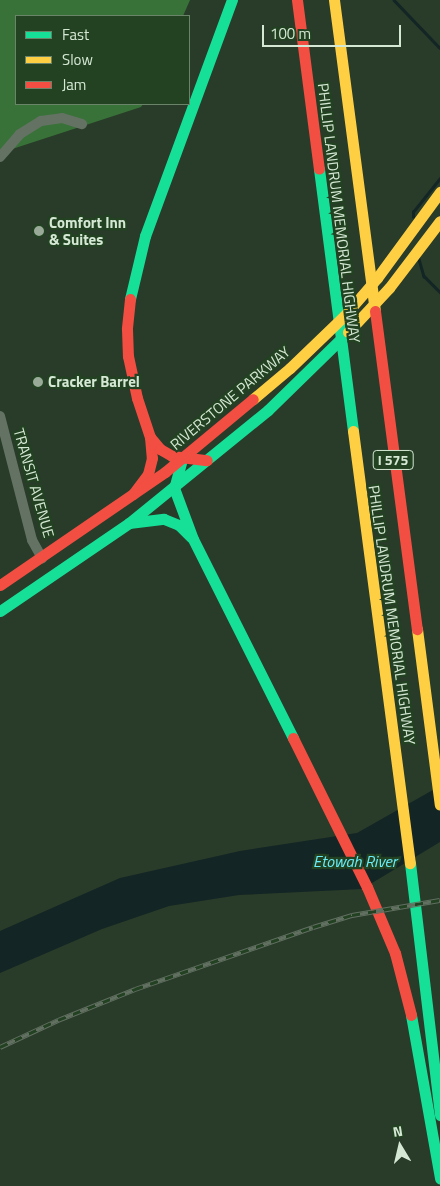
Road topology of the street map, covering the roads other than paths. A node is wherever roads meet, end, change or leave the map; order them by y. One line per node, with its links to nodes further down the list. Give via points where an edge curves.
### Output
1 (232, 0): 9 (main road, via 145,236 131,287 127,317 128,356)
2 (297, 0): 20 (main road, PHILLIP LANDRUM MEMORIAL HIGHWAY / I 575)
3 (334, 0): 19 (main road, PHILLIP LANDRUM MEMORIAL HIGHWAY / I 575)
4 (82, 124): 5 (street, via 62,118 41,121 20,134)
5 (0, 157)
6 (440, 192): 10 (main road, RIVERSTONE PARKWAY, via 377,278 344,316 290,368)
7 (440, 222): 11 (main road, via 354,327 302,378)
8 (0, 416): 16 (street, TRANSIT AVENUE, via 32,540)
9 (150, 437): 10 (main road, via 165,453); 13 (main road, via 151,466)
10 (182, 459): 11 (main road); 12 (main road); 13 (main road, RIVERSTONE PARKWAY)
11 (207, 460): 12 (main road)
12 (174, 488): 14 (main road); 15 (main road)
13 (133, 494): 16 (main road, RIVERSTONE PARKWAY)
14 (129, 523): 15 (main road, via 164,519 179,525); 18 (main road)
15 (193, 539): 21 (main road, via 367,887 395,953 411,1012)
16 (42, 558): 17 (main road, RIVERSTONE PARKWAY)
17 (0, 585)
18 (0, 611)
19 (440, 804)
20 (440, 1115)
21 (440, 1178)

